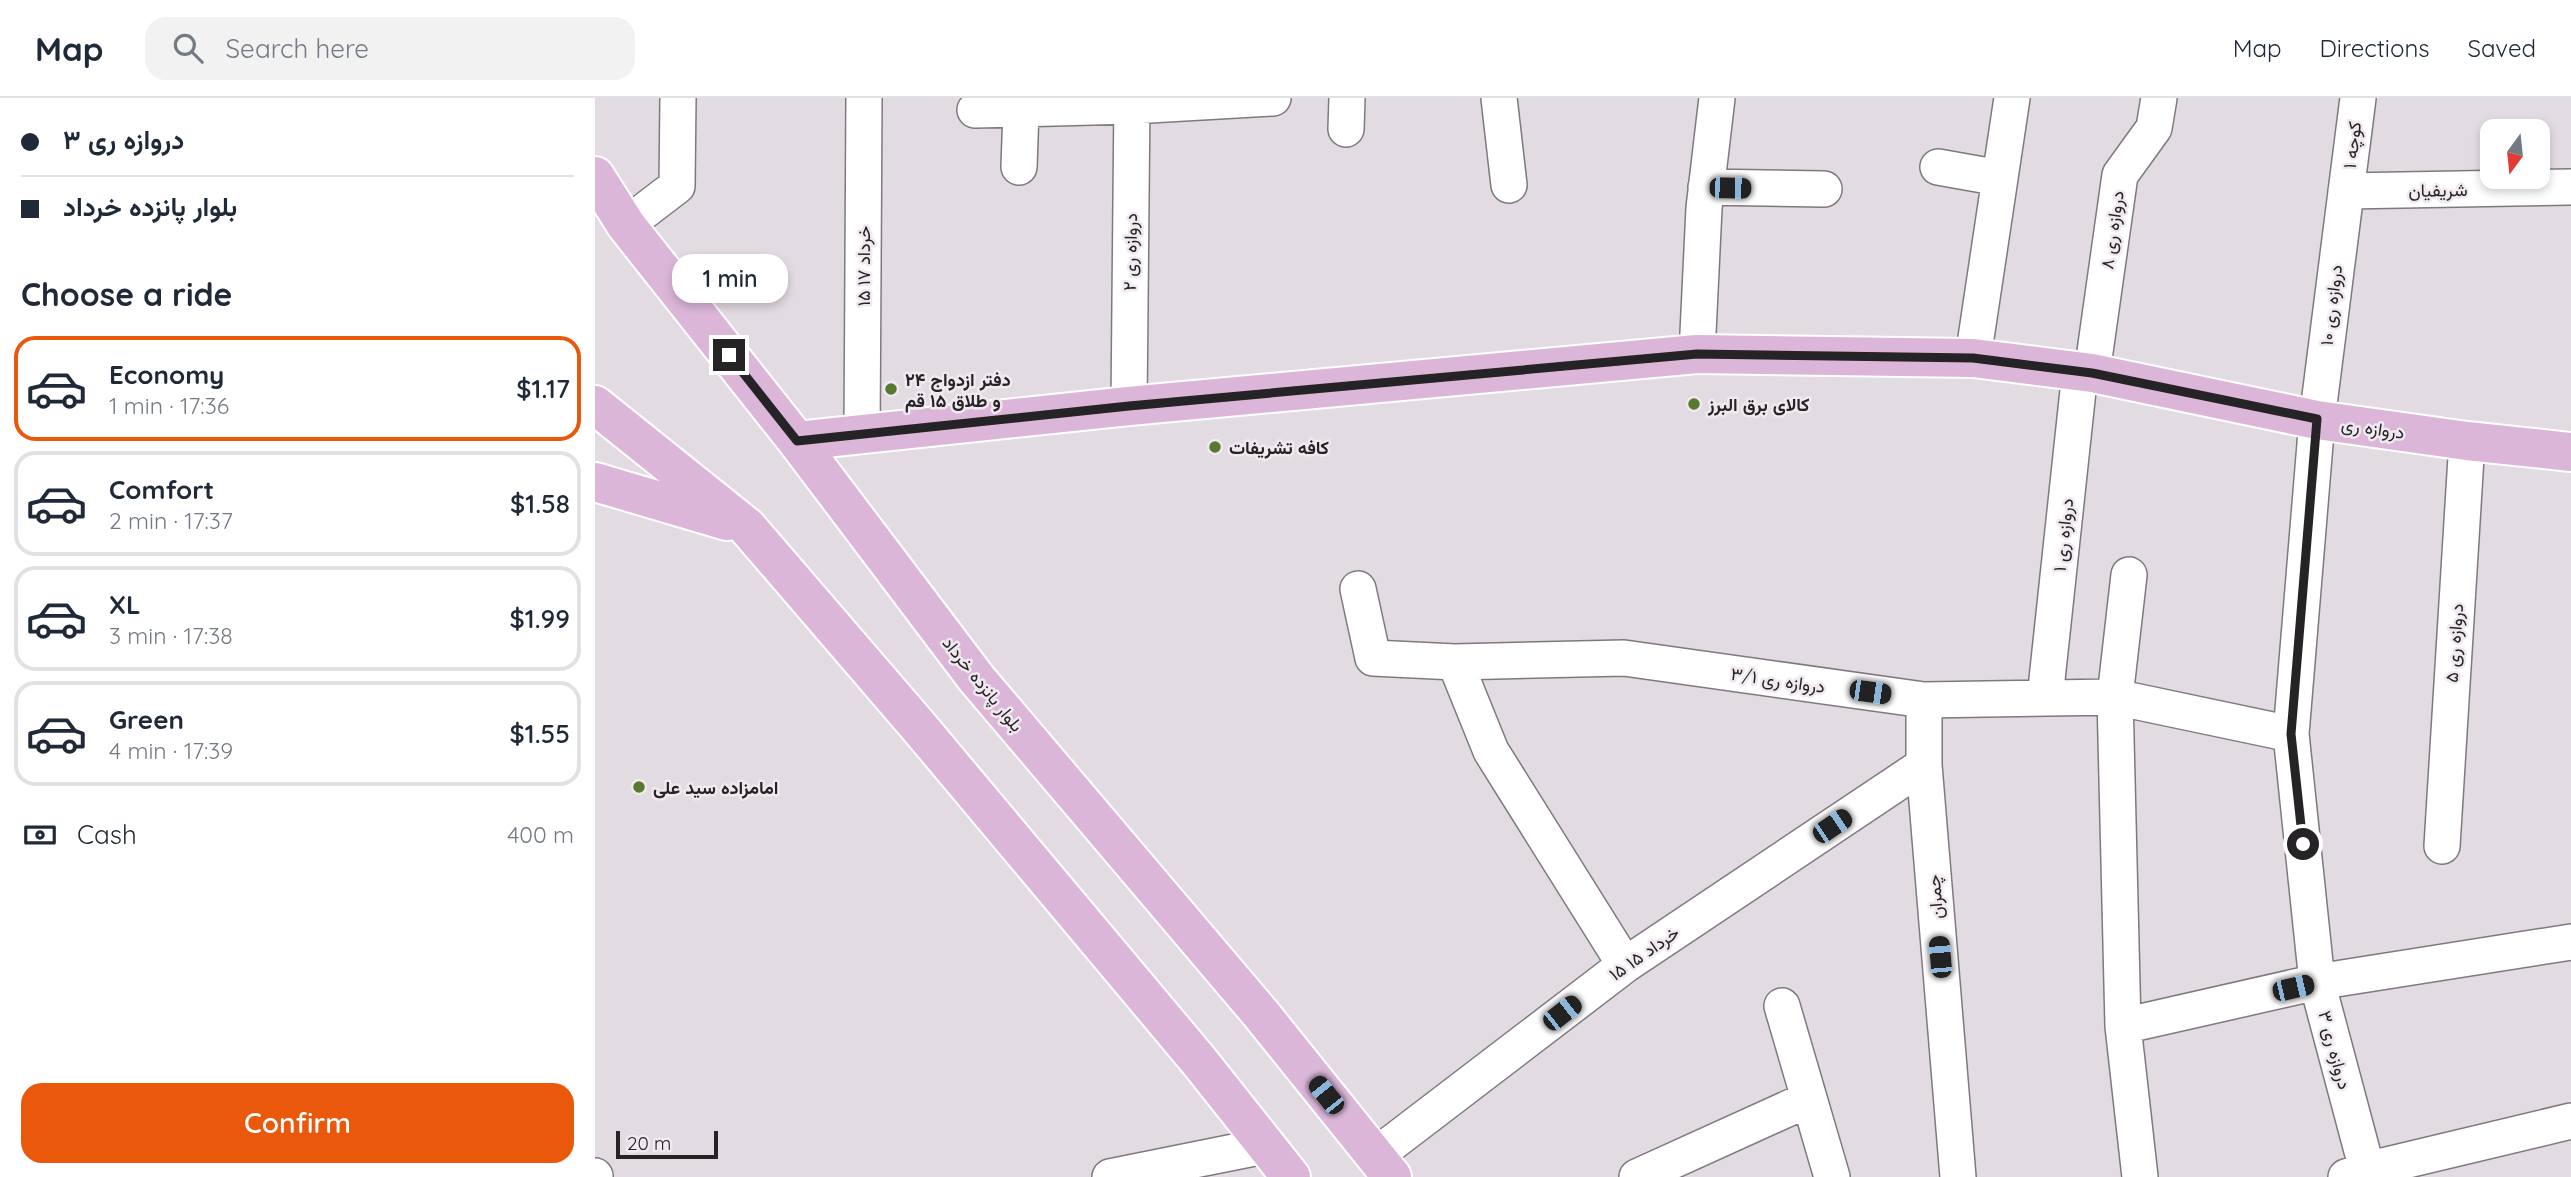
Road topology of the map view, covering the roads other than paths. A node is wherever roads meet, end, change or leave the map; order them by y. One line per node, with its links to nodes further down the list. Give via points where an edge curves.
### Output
1 (678, 98): 21 (street, via 677,186)
2 (864, 98): 28 (street, ۱۵ خرداد ۱۷)
3 (1273, 98): 9 (street)
4 (1499, 98): 16 (street)
5 (1717, 98): 17 (street)
6 (2012, 98): 15 (street)
7 (2159, 98): 24 (street, دروازه ری ۸, via 2154,128 2120,175)
8 (2358, 98): 20 (street, کوچه ۱)
9 (1132, 102): 11 (street); 26 (street, دروازه ری ۲)
10 (975, 110): 11 (street)
11 (1021, 110): 12 (street)
12 (1019, 167)
13 (1938, 167): 15 (street)
14 (595, 176): 21 (main road, بلوار پانزده خرداد)
15 (2000, 178): 23 (street)
16 (1509, 185)
17 (1706, 187): 19 (street); 22 (street)
18 (2571, 187): 20 (street, شریفیان)
19 (1824, 189)
20 (2346, 191): 27 (street, دروازه ری ۱۰)
21 (626, 225): 29 (main road, بلوار پانزده خرداد)
22 (1697, 354): 23 (main road, دروازه ری); 26 (main road, دروازه ری)
23 (1973, 358): 24 (main road, دروازه ری)
24 (2086, 372): 27 (main road, دروازه ری); 38 (street, دروازه ری ۱)
25 (595, 405): 33 (main road)
26 (1129, 406): 28 (main road, دروازه ری)
27 (2317, 419): 30 (main road, دروازه ری); 40 (street, دروازه ری ۳)
28 (862, 435): 29 (main road, دروازه ری)
29 (797, 441): 51 (main road, بلوار پانزده خرداد, via 976,678 1261,1014)
30 (2467, 441): 31 (main road, دروازه ری); 42 (street, دروازه ری ۵)
31 (2571, 452)
32 (595, 482): 33 (main road)
33 (747, 527): 50 (main road, via 1182,1040)
34 (2129, 575): 37 (street)
35 (1358, 589): 36 (street, دروازه ری ۳/۱, via 1373,658)
36 (1455, 662): 39 (street, دروازه ری ۳/۱, via 1624,658); 44 (street, via 1491,751)
37 (2115, 696): 38 (street, دروازه ری ۳/۱); 40 (street, دروازه ری ۳/۱); 47 (street)
38 (2045, 698): 39 (street, دروازه ری ۳/۱)
39 (1924, 700): 41 (street, چمران)
40 (2291, 734): 45 (street, دروازه ری ۳)
41 (1924, 765): 44 (street, ۱۵ خرداد ۱۵); 57 (street, چمران)
42 (2442, 846)
43 (2571, 942): 45 (street)
44 (1625, 965): 51 (street, ۱۵ خرداد ۱۵)
45 (2317, 982): 47 (street); 52 (street, دروازه ری ۳)
46 (1782, 1006): 48 (street)
47 (2123, 1026): 58 (street)
48 (1809, 1099): 55 (street); 56 (street)
49 (2571, 1121): 52 (street)
50 (1264, 1146): 53 (street); 54 (main road)
51 (1384, 1167)
52 (2360, 1175)
53 (1110, 1177)
54 (1291, 1177)
55 (1637, 1177)
56 (1832, 1177)
57 (1958, 1177)
58 (2140, 1177)

